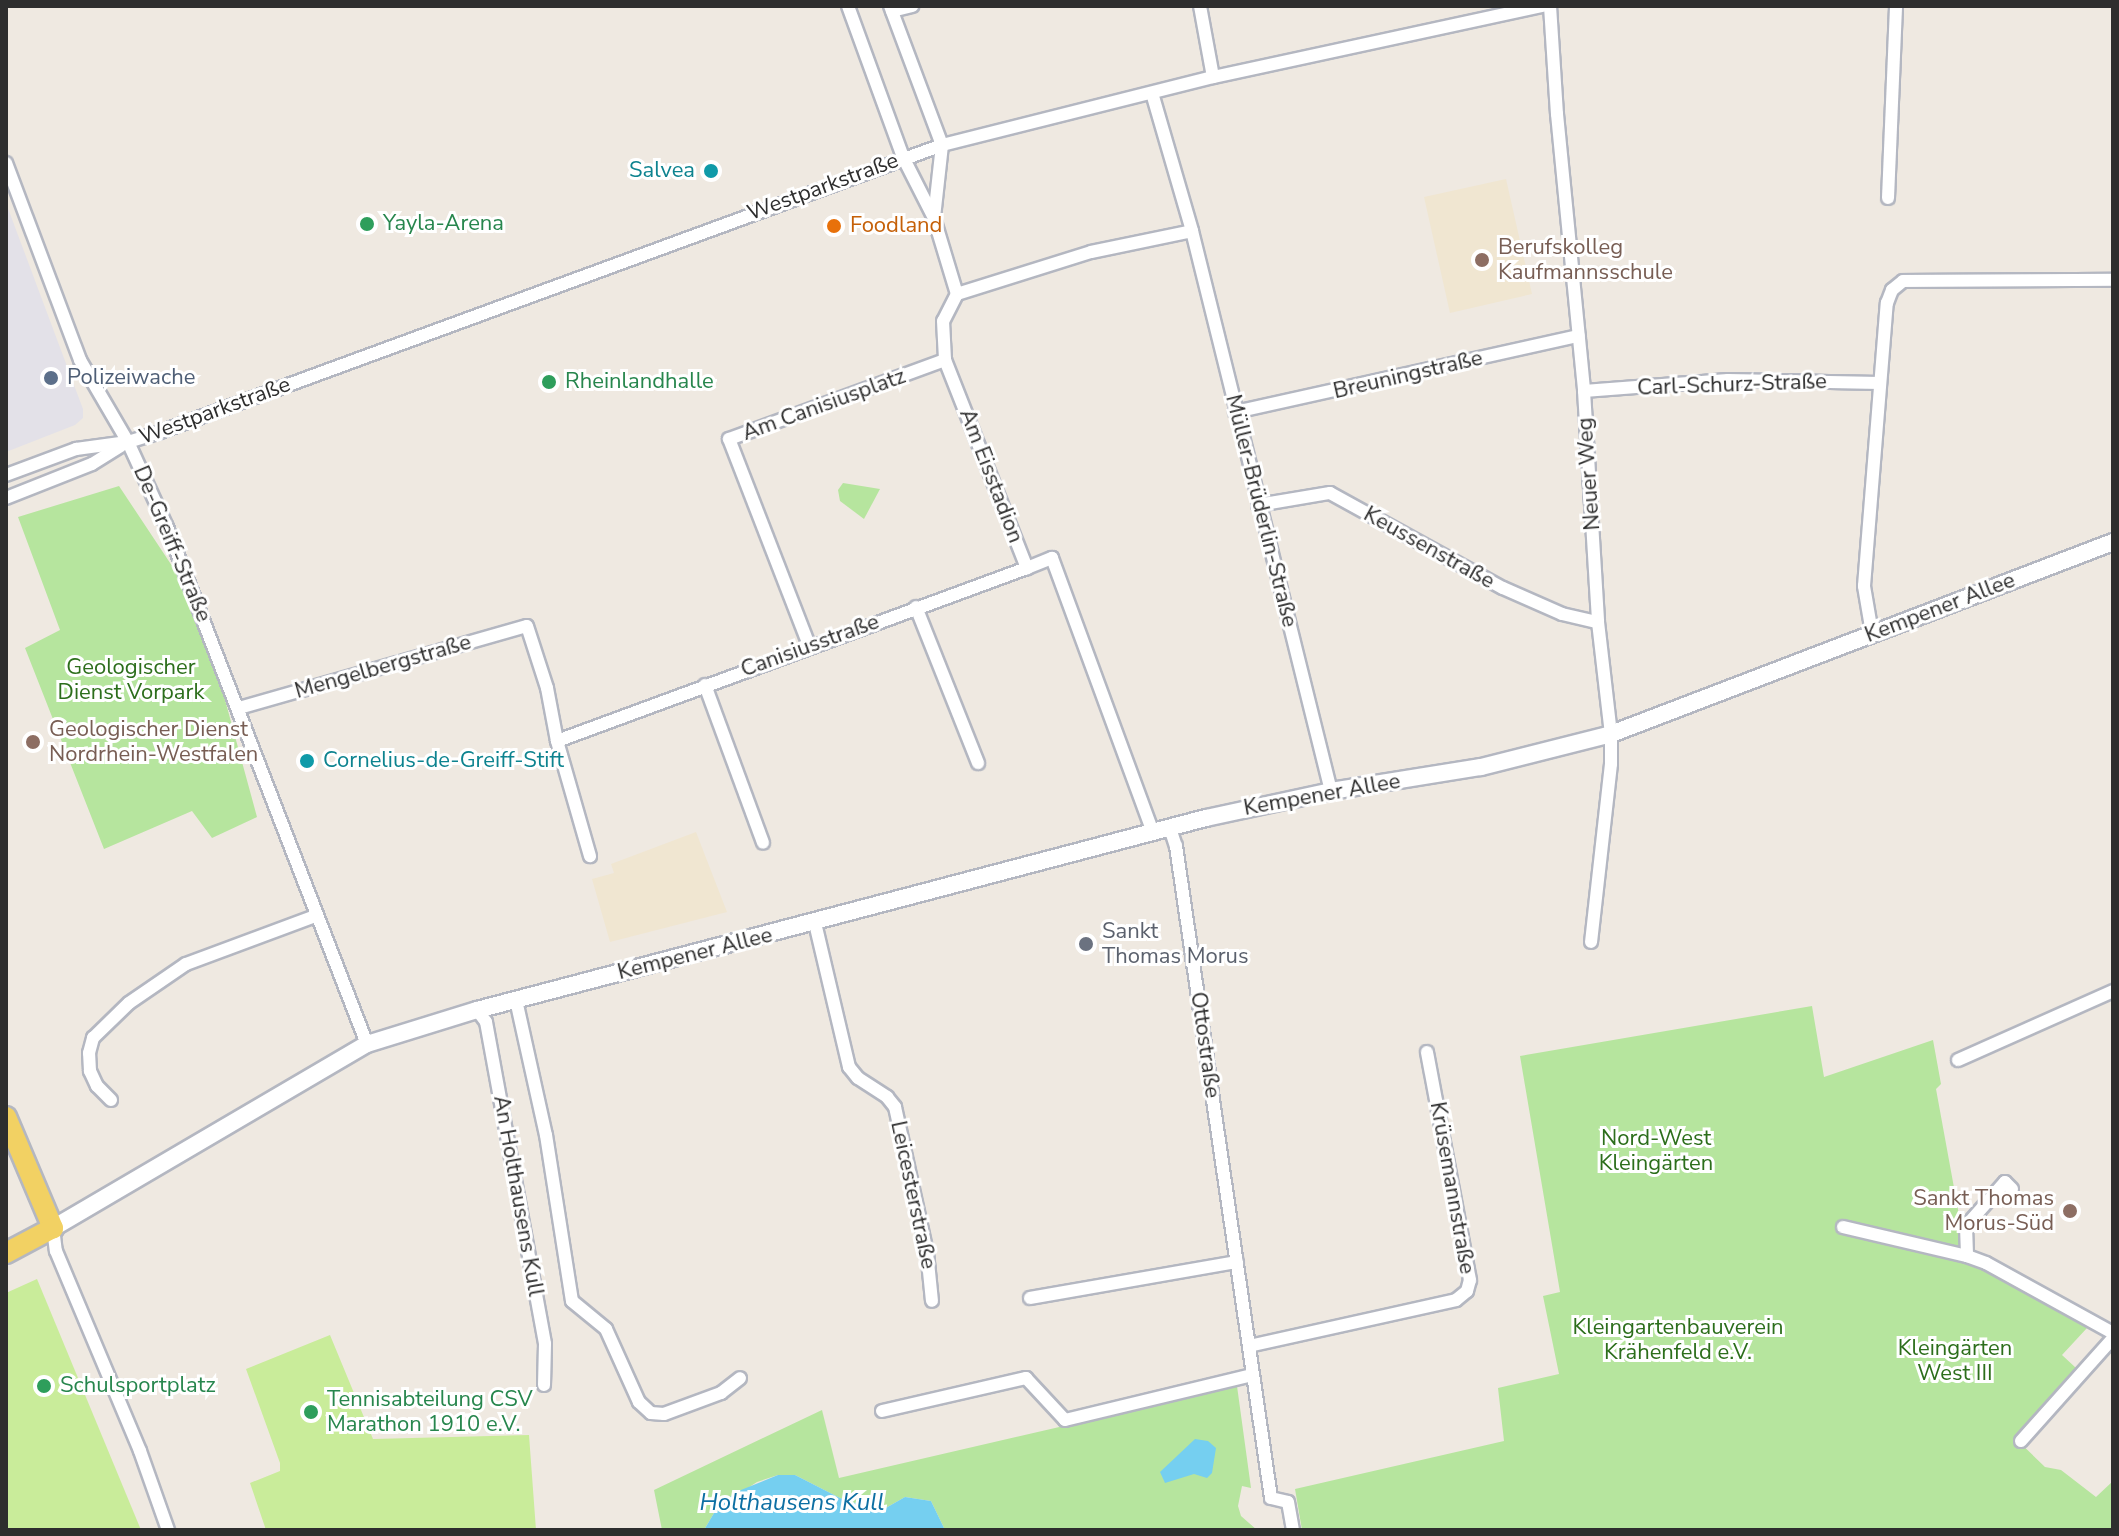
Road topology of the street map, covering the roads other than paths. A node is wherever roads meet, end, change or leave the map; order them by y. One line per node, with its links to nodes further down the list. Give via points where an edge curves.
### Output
1 (848, 6): 11 (street)
2 (912, 6): 7 (street)
3 (1200, 6): 8 (street)
4 (1542, 6): 8 (street, Westparkstraße)
5 (1550, 6): 18 (street, Neuer Weg)
6 (1896, 6): 13 (street)
7 (891, 8): 10 (street)
8 (1213, 77): 9 (street, Westparkstraße)
9 (1152, 93): 10 (street, Westparkstraße); 15 (street, Müller-Brüderlin-Straße)
10 (942, 145): 11 (street, Westparkstraße); 14 (street)
11 (903, 157): 14 (street); 23 (street, Westparkstraße)
12 (6, 163): 23 (street, De-Greiff-Straße, via 80,360)
13 (1888, 198)
14 (934, 218): 17 (street)
15 (1192, 231): 17 (street, via 1091,252); 22 (street, Müller-Brüderlin-Straße)
16 (2113, 280): 20 (street, via 1903,281 1887,303)
17 (957, 294): 19 (street, Am Eisstadion, via 943,321)
18 (1579, 336): 21 (street, Neuer Weg); 22 (street, Breuningstraße)
19 (945, 360): 28 (street, Am Eisstadion); 32 (street, Am Canisiusplatz, via 729,439)
20 (1880, 383): 21 (street, Carl-Schurz-Straße, via 1728,380); 31 (street, via 1864,586)
21 (1584, 391): 30 (street, Neuer Weg)
22 (1235, 412): 26 (street, Müller-Brüderlin-Straße)
23 (128, 442): 24 (street, Westparkstraße, via 76,449); 25 (street, Westparkstraße, via 92,464); 34 (street, De-Greiff-Straße)
24 (6, 475)
25 (6, 498)
26 (1258, 505): 30 (street, Keussenstraße, via 1330,493 1503,588 1562,614); 38 (street, Müller-Brüderlin-Straße)
27 (2113, 542): 31 (street, Kempener Allee)
28 (1027, 568): 29 (street, Canisiusstraße); 40 (street, Am Eisstadion, via 1052,558)
29 (916, 607): 32 (street, Canisiusstraße); 37 (street)
30 (1598, 622): 35 (street, Neuer Weg)
31 (1872, 633): 35 (street, Kempener Allee)
32 (809, 645): 33 (street, Canisiusstraße)
33 (705, 685): 36 (street, Canisiusstraße); 41 (street)
34 (239, 708): 36 (street, Mengelbergstraße, via 527,626); 43 (street, De-Greiff-Straße)
35 (1611, 734): 38 (street, Kempener Allee, via 1481,767); 45 (street, Neuer Weg)
36 (557, 741): 42 (street)
37 (978, 763)
38 (1331, 791): 39 (street, Kempener Allee)
39 (1170, 828): 40 (street, Kempener Allee); 59 (street, Ottostraße)
40 (1153, 833): 44 (street, Kempener Allee)
41 (763, 843)
42 (590, 856)
43 (315, 916): 49 (street, De-Greiff-Straße); 52 (street, via 186,964 129,1003 93,1038 89,1053 97,1086)
44 (815, 923): 47 (street, Kempener Allee); 61 (street, Leicesterstraße, via 849,1067 895,1107 927,1252)
45 (1591, 942)
46 (2113, 991): 51 (street)
47 (516, 1000): 48 (street, Kempener Allee); 65 (street, via 546,1135 572,1301 606,1329 639,1402 651,1413 664,1414 721,1393)
48 (477, 1010): 49 (street, Kempener Allee); 66 (street, An Holthausens Kull, via 486,1022 545,1344)
49 (367, 1044): 56 (street, Kempener Allee)
50 (1427, 1052): 63 (street, Krüsemannstraße, via 1470,1280 1467,1291 1456,1300)
51 (1958, 1060)
52 (111, 1100)
53 (6, 1117): 56 (main road)
54 (2012, 1189): 58 (street, via 2005,1182 1966,1226)
55 (1843, 1227): 58 (street)
56 (53, 1228): 57 (main road, Kempener Allee); 69 (street, via 56,1251)
57 (6, 1253)
58 (1967, 1256): 62 (street)
59 (1237, 1262): 60 (street); 63 (street, Ottostraße)
60 (1030, 1298)
61 (932, 1301)
62 (2113, 1336): 68 (street)
63 (1249, 1346): 64 (street, Ottostraße)
64 (1253, 1375): 67 (street, via 1065,1420 1026,1378); 70 (street, Ottostraße, via 1271,1498 1288,1502)
65 (740, 1378)
66 (544, 1385)
67 (882, 1411)
68 (2021, 1441)
69 (168, 1530)
70 (1293, 1530)

